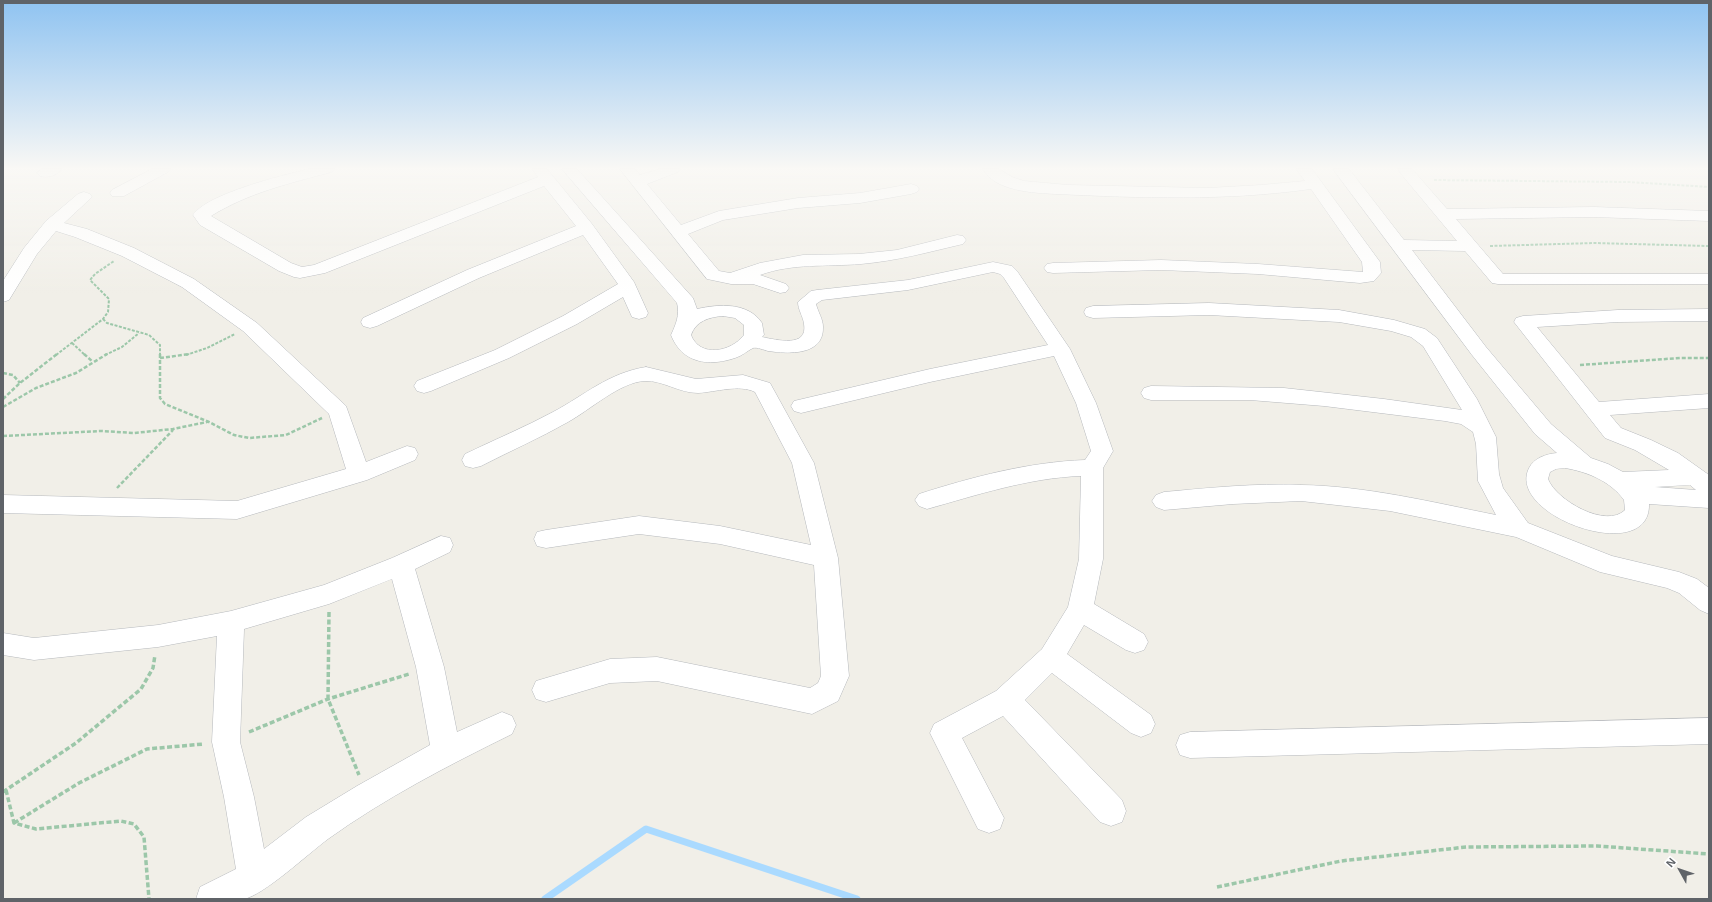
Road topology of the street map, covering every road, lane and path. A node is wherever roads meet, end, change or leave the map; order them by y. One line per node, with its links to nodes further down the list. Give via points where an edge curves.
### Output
1 (68, 211): 13 (street)
2 (207, 211): 3 (street, via 201,215 206,221 285,267 300,273 319,268)
3 (455, 211)
4 (573, 211): 14 (street)
5 (606, 211): 28 (street)
6 (661, 211): 15 (street)
7 (747, 211): 15 (street, via 720,216)
8 (1334, 211): 22 (street, via 1371,262 1372,273 1368,277 1258,268 1161,265)
9 (1373, 211): 17 (street)
10 (1441, 211): 11 (street)
11 (1443, 214): 12 (street, via 1594,212); 16 (street)
12 (1709, 216)
13 (52, 225): 21 (street, via 81,233); 27 (street, via 30,252)
14 (586, 228): 25 (street); 34 (street, via 473,274)
15 (678, 232): 23 (street, via 713,275)
16 (1458, 233): 17 (street); 19 (street)
17 (1395, 239): 19 (street); 60 (street, via 1479,351)
18 (957, 240): 23 (street, via 897,255 803,260 766,267)
19 (1470, 246): 20 (path, via 1594,243); 24 (street, via 1498,279)
20 (1709, 246)
21 (128, 252): 33 (path, via 90,280 109,299 108,312); 36 (street, via 188,283)
22 (1053, 268)
23 (731, 279): 26 (street, via 755,279)
24 (1709, 280)
25 (628, 286): 31 (street); 48 (street, via 570,320 502,354)
26 (780, 288)
27 (3, 296)
28 (686, 302): 29 (street, via 695,307); 35 (street)
29 (717, 311): 35 (street, via 699,315); 38 (street, via 730,311 746,317 753,324)
30 (1093, 312): 58 (street, via 1209,308 1338,316 1394,326 1418,333 1430,342 1467,399)
31 (639, 313)
32 (1709, 315): 45 (street, via 1618,316 1523,322)
33 (103, 319): 37 (path, via 107,323); 39 (path)
34 (370, 322)
35 (686, 324): 41 (street, via 681,335 685,345 696,353)
36 (250, 327): 42 (path, via 193,355); 56 (street)
37 (139, 333): 42 (path, via 149,335 160,345); 44 (path, via 122,347)
38 (752, 336): 40 (street, via 785,347 800,346 813,336 814,326 807,302 817,295 908,285 993,267 1006,270 1011,275); 41 (street, via 735,352)
39 (72, 343): 44 (path); 47 (path)
40 (1060, 349): 53 (street, via 889,383); 66 (street, via 1086,403 1102,451)
41 (713, 356): 49 (street)
42 (160, 358): 57 (path, via 160,398 165,404)
43 (1709, 358): 45 (path)
44 (93, 362): 54 (path, via 76,374 36,388)
45 (1559, 367): 55 (street)
46 (3, 373): 47 (path, via 13,375)
47 (20, 383): 51 (path)
48 (424, 386)
49 (696, 386): 63 (street, via 677,383 659,376 632,376 617,382 561,417); 82 (street, via 743,382 756,384 767,394 803,463)
50 (1151, 393): 58 (street, via 1263,394 1374,404 1448,415)
51 (3, 399)
52 (1709, 400): 55 (street)
53 (800, 406)
54 (3, 407)
55 (1594, 409): 68 (street, via 1612,433 1670,459)
56 (339, 411): 57 (path, via 286,435 249,438 234,436); 67 (street)
57 (209, 422): 59 (path)
58 (1479, 424): 77 (street, via 1486,441 1488,480 1497,500)
59 (173, 429): 61 (path, via 134,433 101,431); 75 (path)
60 (1543, 429): 64 (street); 65 (street)
61 (3, 436)
62 (407, 454): 67 (street)
63 (473, 460)
64 (1552, 461): 65 (street); 74 (street, via 1541,467 1537,478 1542,491)
65 (1582, 462): 69 (street, via 1602,470)
66 (1092, 468): 71 (street, via 1055,469); 86 (street, via 1091,559)
67 (359, 474): 75 (street, via 236,510)
68 (1703, 482): 69 (street)
69 (1626, 487): 70 (street); 76 (street, via 1638,506 1636,516 1627,522 1613,525)
70 (1709, 499)
71 (927, 500)
72 (1164, 501): 77 (street, via 1301,493 1390,502)
73 (3, 504): 75 (street)
74 (1556, 505): 76 (street, via 1582,519); 79 (street, via 1561,529)
75 (99, 508)
76 (1596, 523): 81 (street)
77 (1520, 529): 79 (street)
78 (546, 539): 82 (street, via 639,525 720,535)
79 (1558, 544): 81 (street)
80 (441, 545): 83 (street)
81 (1585, 556): 85 (street, via 1688,586)
82 (826, 558): 92 (street, via 835,676 828,692 812,701 657,669 610,671)
83 (400, 565): 84 (street); 98 (street, via 430,667)
84 (329, 594): 87 (street); 100 (path, via 328,699)
85 (1709, 603)
86 (1080, 609): 89 (street); 91 (street)
87 (231, 622): 88 (street); 104 (street, via 226,742)
88 (158, 636): 90 (street, via 34,649); 99 (path, via 153,668 141,689 76,743)
89 (1136, 642)
90 (3, 644)
91 (1051, 657): 93 (street); 94 (street)
92 (546, 690)
93 (1006, 700): 101 (street); 102 (street, via 944,733)
94 (1141, 724)
95 (502, 725): 98 (street)
96 (1709, 731): 97 (street)
97 (1190, 745)
98 (446, 752): 100 (street)
99 (5, 791): 106 (path, via 14,823 36,829 122,821 134,824 144,837)
100 (368, 796): 104 (street, via 317,828)
101 (1111, 811)
102 (988, 818)
103 (1709, 854): 105 (path, via 1597,846 1466,847 1341,861)
104 (253, 877): 107 (street)
105 (1217, 887)
106 (149, 899)
107 (212, 899)

